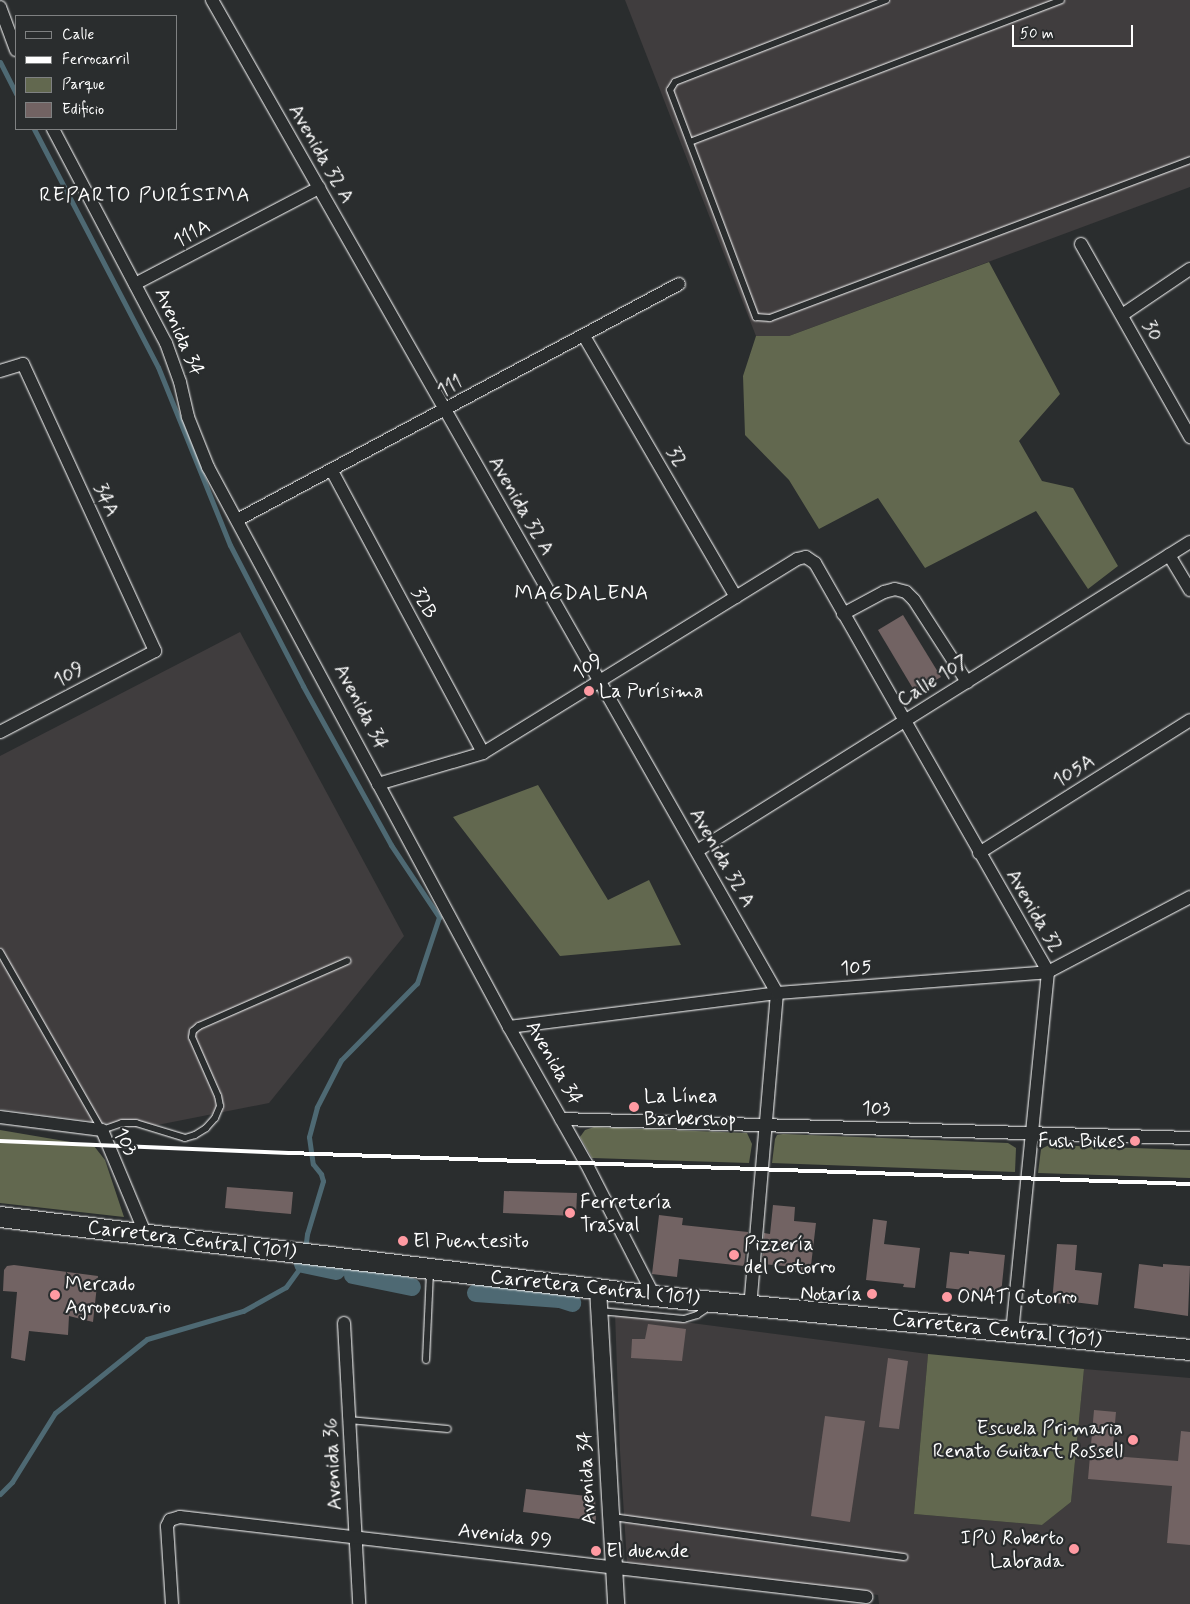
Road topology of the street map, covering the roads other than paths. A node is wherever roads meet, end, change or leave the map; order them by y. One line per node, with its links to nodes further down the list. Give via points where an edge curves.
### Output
1 (212, 0): 9 (street, Avenida 32 A)
2 (886, 0): 7 (lane, via 676,82 670,90)
3 (1061, 0): 7 (lane)
4 (0, 8): 5 (street)
5 (15, 47)
6 (54, 130): 12 (street, Avenida 34)
7 (690, 142): 8 (lane, via 756,317 770,318)
8 (1190, 160)
9 (319, 188): 12 (street, 111A); 17 (street, Avenida 32 A)
10 (1081, 244): 14 (street, 30)
11 (1190, 269): 14 (street)
12 (135, 284): 20 (street, Avenida 34, via 166,343 188,417 208,468)
13 (679, 284): 15 (street, 111)
14 (1122, 316): 18 (street, 30)
15 (584, 336): 17 (street, 111); 25 (street, 32)
16 (0, 370): 27 (street, 34A, via 23,364)
17 (446, 410): 19 (street, 111); 28 (street, Avenida 32 A)
18 (1190, 437)
19 (332, 471): 20 (street, 111); 33 (street, 32B)
20 (237, 520): 34 (street, Avenida 34)
21 (1190, 542): 22 (street, Calle 107)
22 (1169, 555): 24 (street); 29 (street, Calle 107)
23 (806, 558): 25 (street, 109, via 797,559); 26 (street, Avenida 32, via 814,563)
24 (1190, 590)
25 (736, 596): 28 (street, 109)
26 (843, 614): 29 (street, via 884,592 895,589 906,592); 31 (street, Avenida 32)
27 (155, 651): 32 (street, 109)
28 (600, 681): 33 (street, 109); 35 (street, Avenida 32 A)
29 (967, 682): 31 (street, Calle 107)
30 (1190, 720): 36 (street, 105A)
31 (905, 721): 35 (street, Calle 107); 36 (street, Avenida 32)
32 (0, 732)
33 (483, 753): 34 (street, 109)
34 (378, 784): 42 (street, Avenida 34)
35 (697, 852): 41 (street, Avenida 32 A)
36 (978, 853): 40 (street, Avenida 32)
37 (1190, 897): 40 (street, 105)
38 (0, 952): 46 (lane)
39 (347, 961): 46 (lane, via 193,1031 192,1037 220,1106 206,1128 184,1138 136,1123 122,1123)
40 (1048, 972): 41 (street, 105); 47 (street, Avenida 32)
41 (777, 992): 42 (street, 105); 45 (street)
42 (509, 1027): 44 (street, Avenida 34)
43 (0, 1117): 46 (street, 103)
44 (561, 1119): 45 (street, 103); 53 (street, Avenida 34)
45 (766, 1125): 47 (street, 103); 55 (street)
46 (102, 1130): 50 (street, 103)
47 (1033, 1133): 48 (street, 103); 58 (street, Avenida 32)
48 (1190, 1138)
49 (0, 1217): 50 (main road, Carretera Central (101))
50 (146, 1235): 51 (main road, Carretera Central (101))
51 (430, 1270): 52 (main road, Carretera Central (101)); 60 (lane)
52 (598, 1289): 53 (main road, Carretera Central (101)); 56 (street, Avenida 34)
53 (654, 1296): 54 (main road, Carretera Central (101))
54 (716, 1302): 55 (main road, Carretera Central (101)); 56 (lane, via 697,1315 684,1319)
55 (750, 1305): 58 (main road, Carretera Central (101))
56 (598, 1311): 63 (street, Avenida 34)
57 (344, 1322): 61 (street, Avenida 36)
58 (1012, 1331): 59 (main road, Carretera Central (101))
59 (1190, 1350)
60 (426, 1360)
61 (349, 1420): 62 (lane); 64 (street, Avenida 36)
62 (448, 1429)
63 (611, 1517): 65 (lane); 66 (street, Avenida 34)
64 (356, 1537): 66 (street, Avenida 99); 68 (street, Avenida 99, via 180,1517 170,1520 167,1526); 69 (street, Avenida 36)
65 (904, 1557)
66 (613, 1567): 67 (street, Avenida 99); 70 (street, Avenida 34)
67 (866, 1597)
68 (172, 1604)
69 (359, 1604)
70 (616, 1604)

